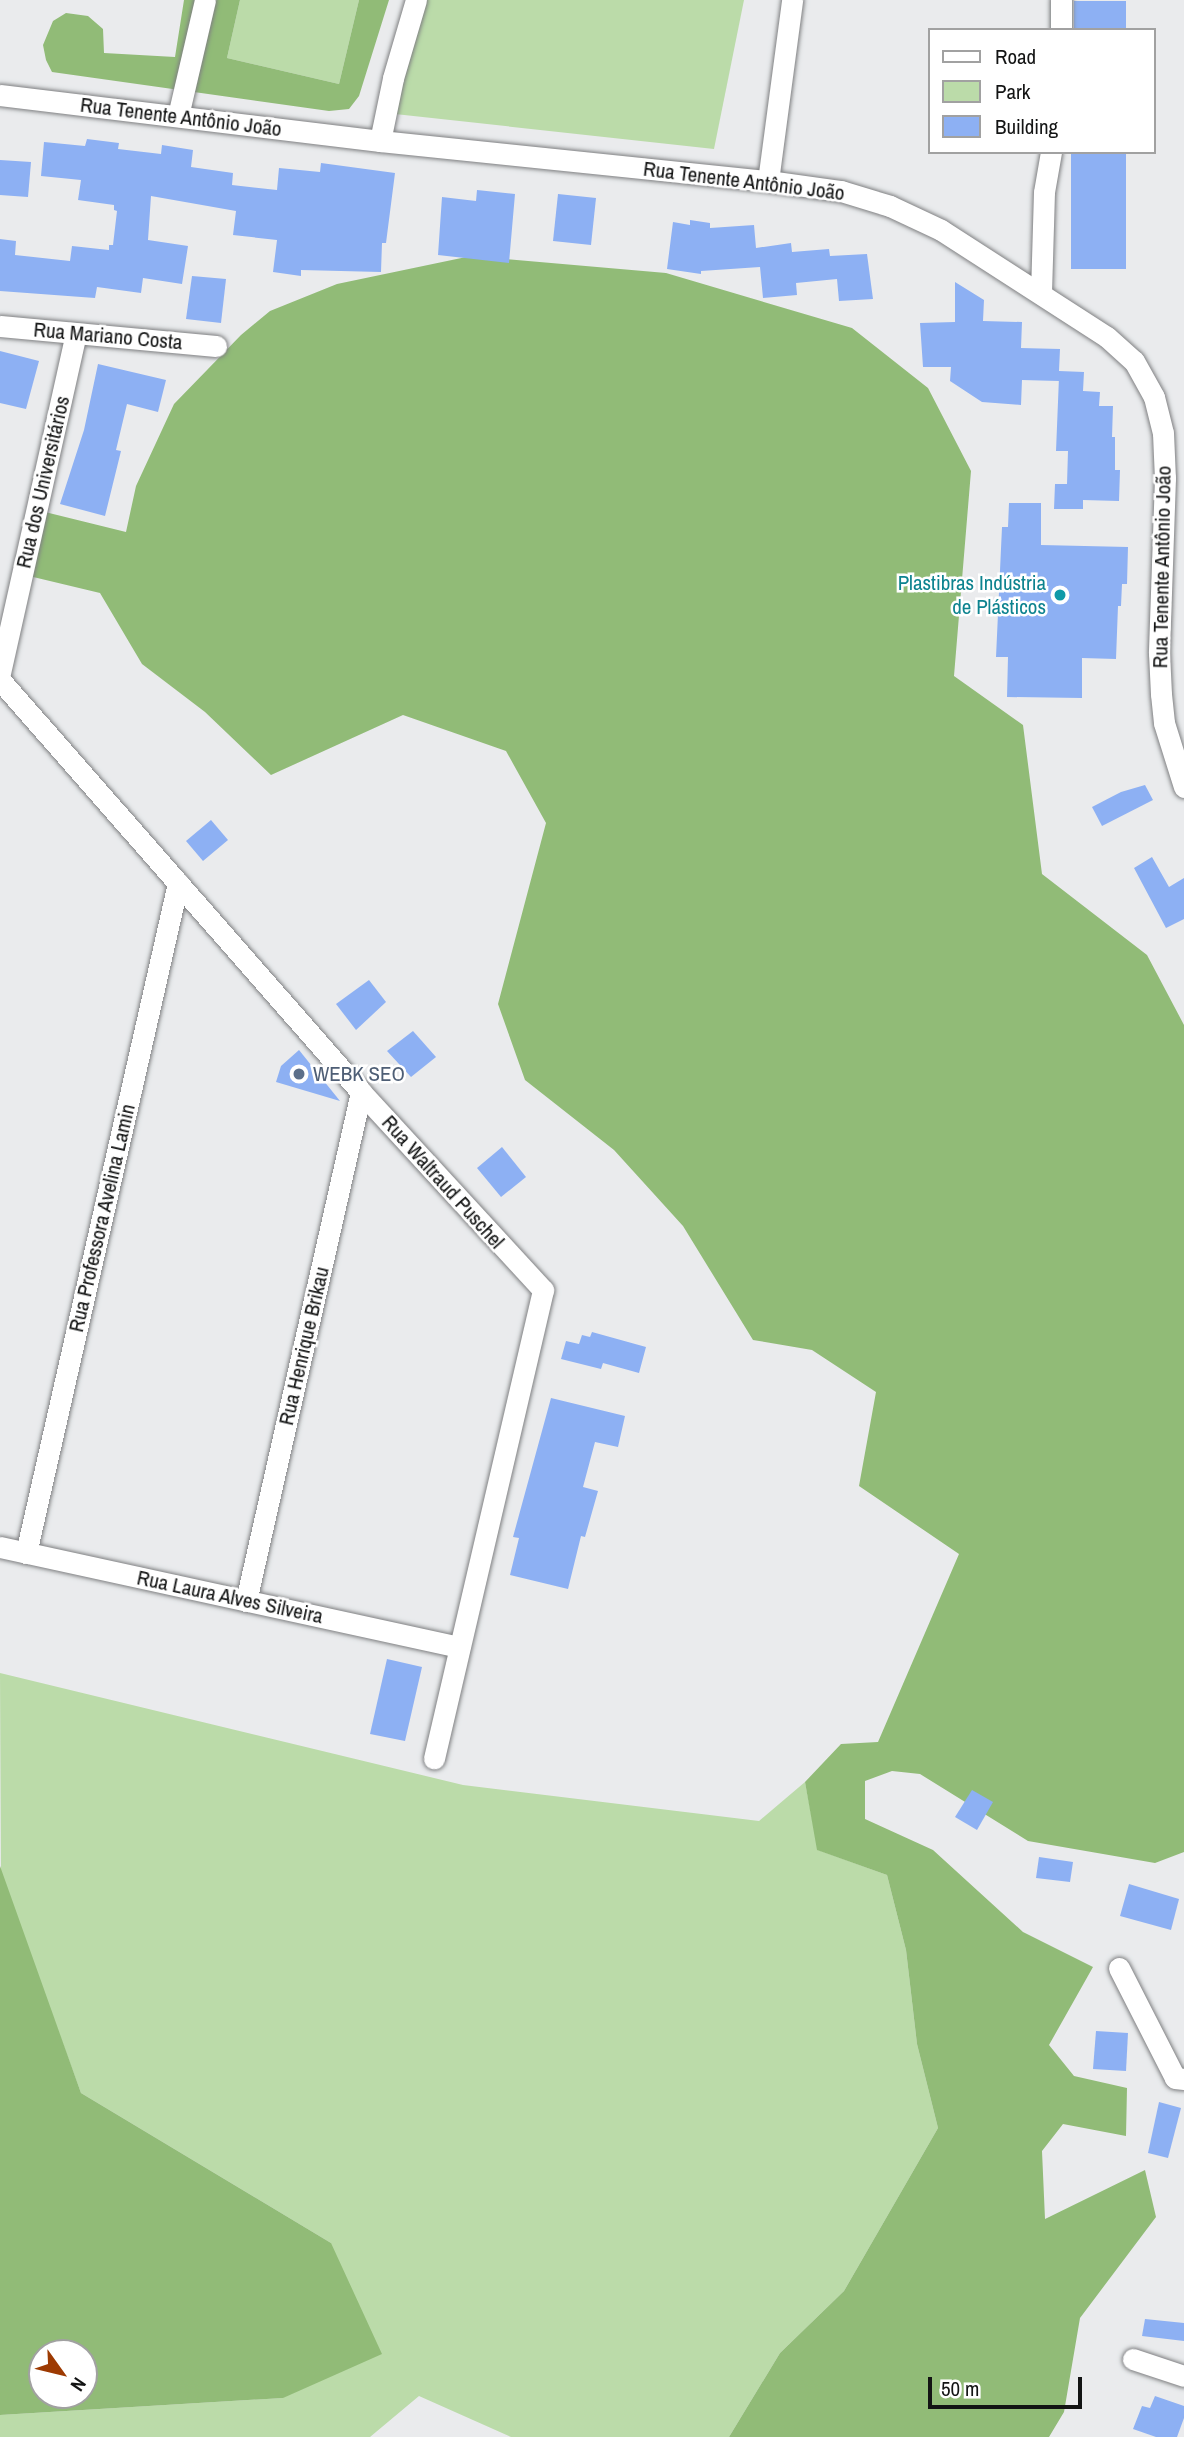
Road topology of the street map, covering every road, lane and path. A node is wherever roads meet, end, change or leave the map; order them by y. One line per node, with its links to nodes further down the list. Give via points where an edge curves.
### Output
1 (205, 0): 7 (street)
2 (416, 0): 8 (street)
3 (792, 0): 10 (street)
4 (1061, 0): 5 (street)
5 (1061, 28)
6 (0, 95): 7 (street, Rua Tenente Antônio João)
7 (178, 116): 8 (street, Rua Tenente Antônio João)
8 (380, 141): 10 (street, Rua Tenente Antônio João)
9 (1051, 154): 11 (street, via 1044,192)
10 (768, 181): 11 (street, Rua Tenente Antônio João, via 841,191 890,206 941,230)
11 (1041, 293): 17 (street, Rua Tenente Antônio João, via 1134,361 1160,415 1165,478 1161,694 1164,723)
12 (0, 326): 13 (street, Rua Mariano Costa)
13 (76, 333): 14 (street, Rua Mariano Costa); 15 (street, Rua dos Universitários)
14 (216, 346)
15 (0, 673)
16 (0, 680): 18 (street, Rua Waltraud Puschel)
17 (1184, 787)
18 (178, 883): 19 (street, Rua Waltraud Puschel); 21 (street, Rua Professora Avelina Lamin)
19 (361, 1092): 22 (street, Rua Henrique Brikau); 23 (street, Rua Waltraud Puschel, via 543,1290)
20 (0, 1547): 21 (street, Rua Laura Alves Silveira)
21 (26, 1553): 22 (street, Rua Laura Alves Silveira)
22 (246, 1601): 23 (street, Rua Laura Alves Silveira)
23 (459, 1647): 24 (street, Rua Waltraud Puschel)
24 (434, 1758)
25 (1119, 1968): 26 (street, via 1175,2078)
26 (1184, 2079)
27 (1133, 2359): 28 (street)
28 (1184, 2376)

